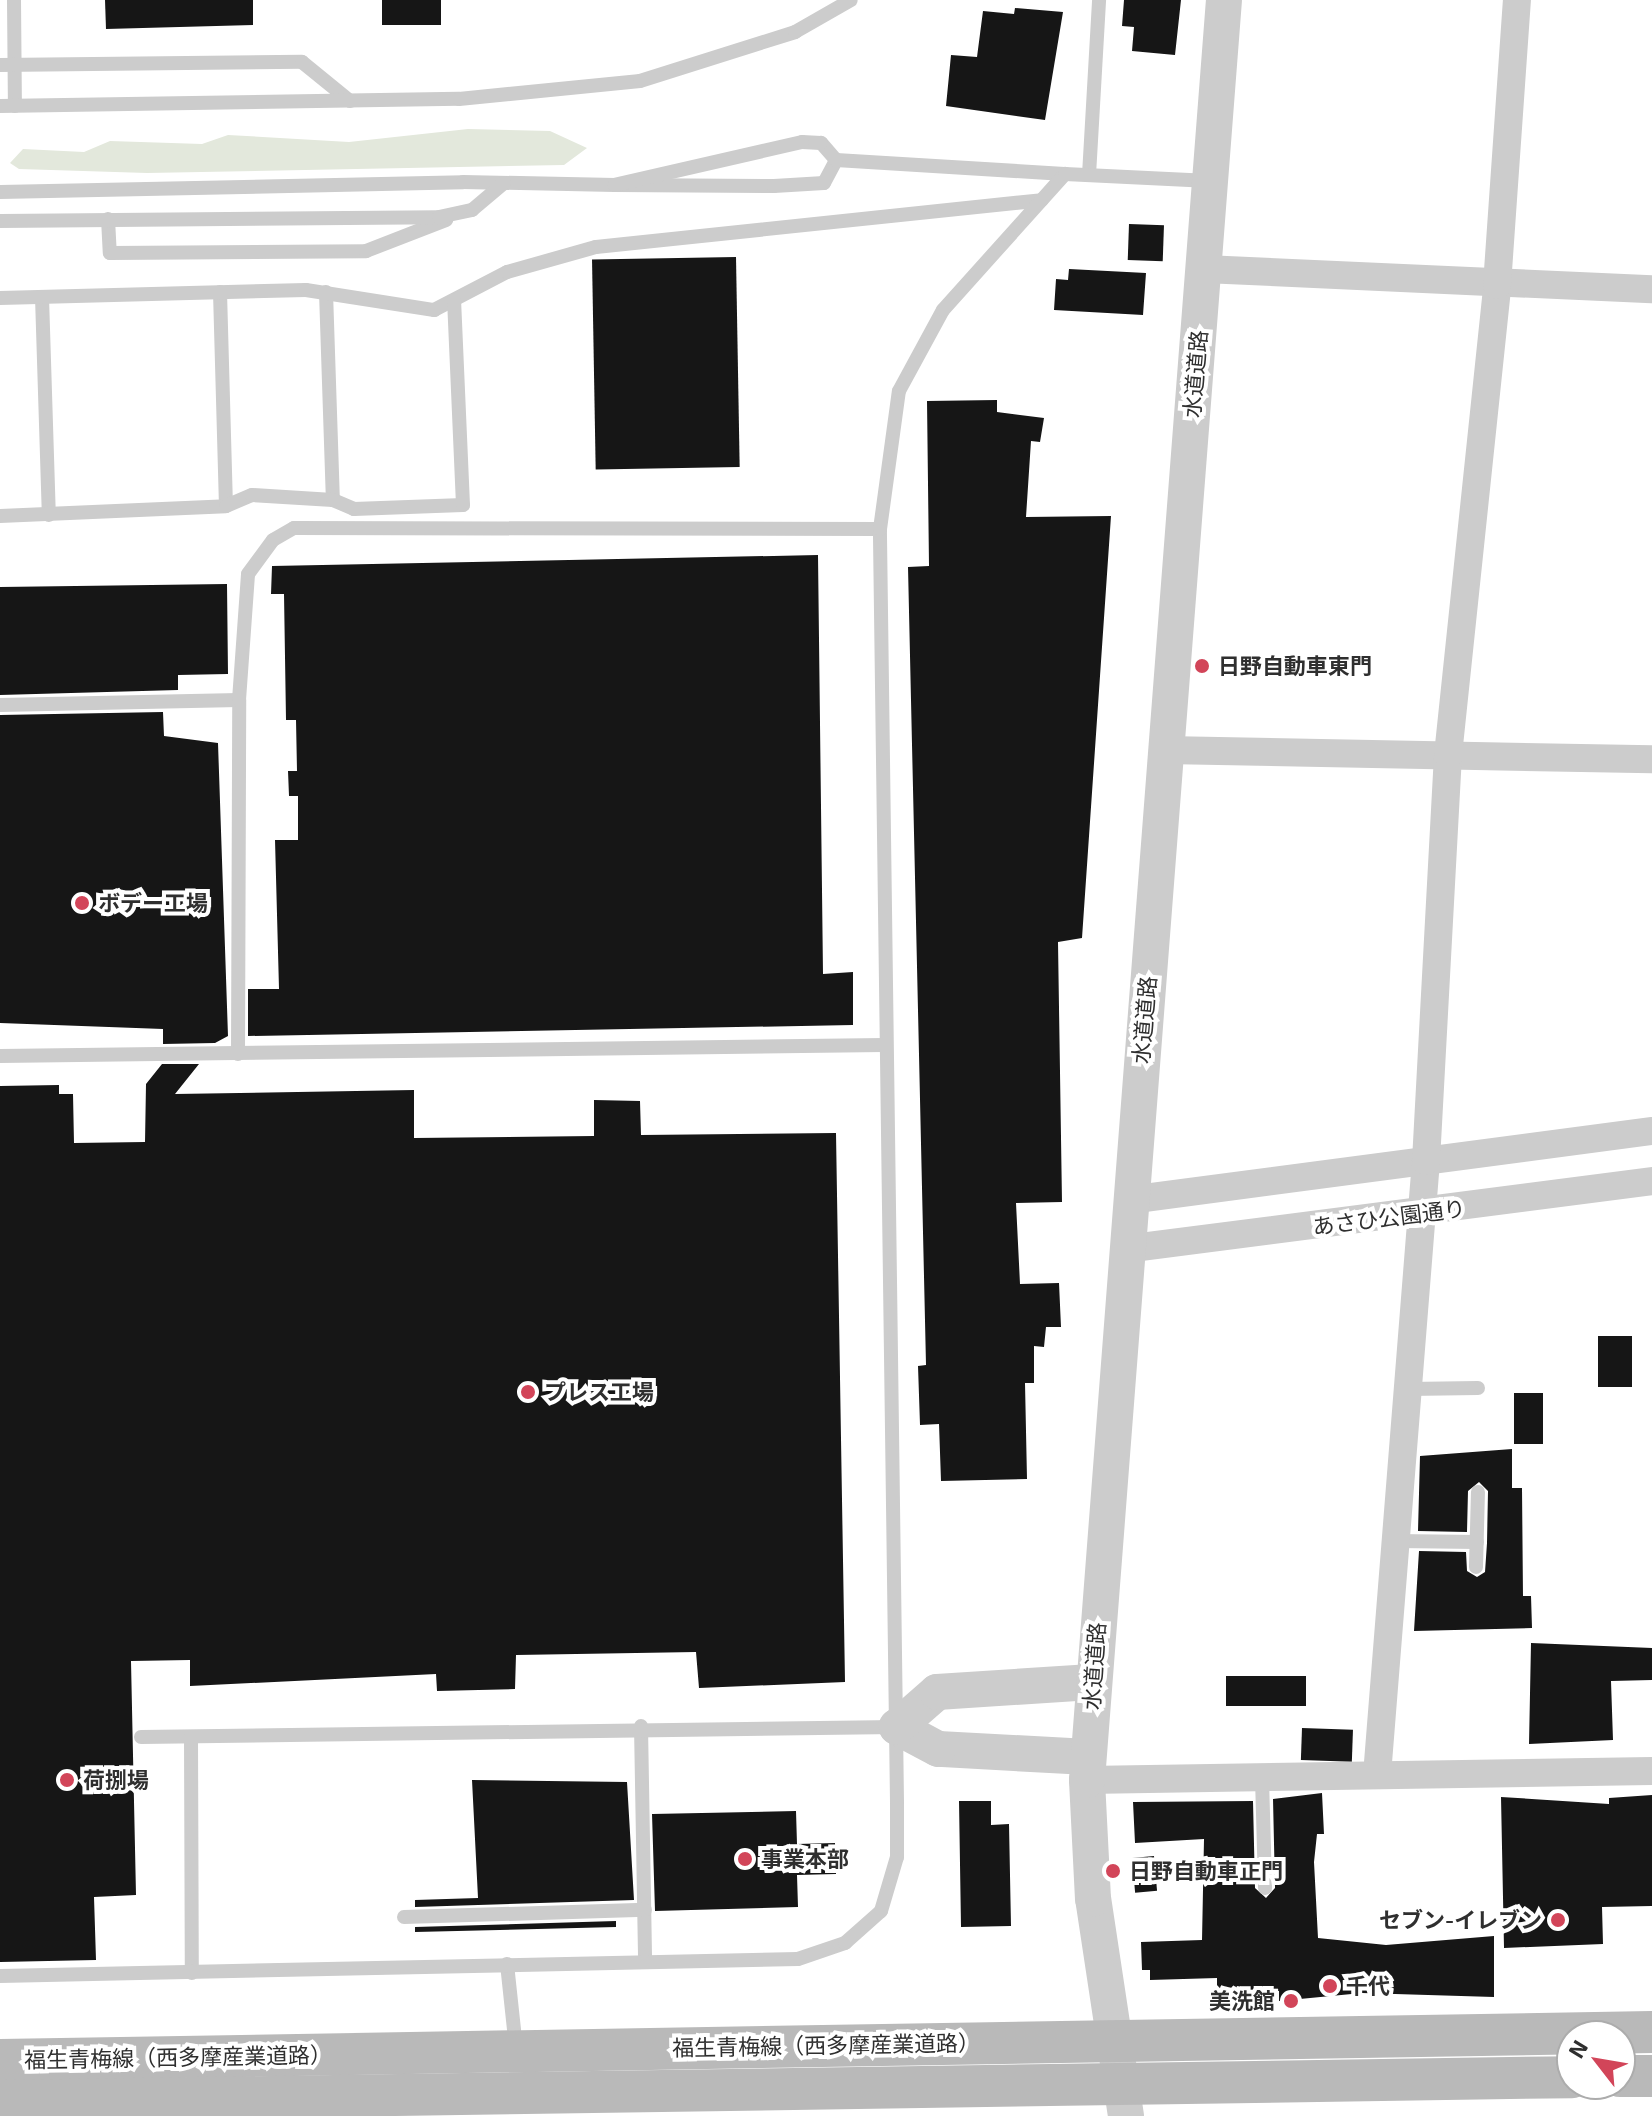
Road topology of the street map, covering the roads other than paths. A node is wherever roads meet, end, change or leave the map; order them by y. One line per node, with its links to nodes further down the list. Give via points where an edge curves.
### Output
1 (14, 0): 6 (lane)
2 (851, 0): 8 (lane, via 795,32 640,81 459,99)
3 (1099, 0): 12 (lane)
4 (1224, 0): 13 (street, 水道道路)
5 (1517, 0): 22 (street)
6 (16, 64): 7 (lane); 8 (lane, via 302,62); 9 (lane)
7 (0, 65)
8 (350, 101): 9 (lane)
9 (7, 106)
10 (836, 160): 11 (lane); 15 (lane, via 821,143 802,142); 15 (lane, via 833,173 815,184)
11 (1065, 174): 12 (lane); 17 (lane)
12 (1089, 175): 13 (lane)
13 (1210, 182): 21 (street, 水道道路)
14 (504, 183): 15 (lane); 16 (lane); 18 (lane)
15 (615, 185)
16 (0, 192)
17 (1042, 200): 28 (lane, via 596,247 507,272); 33 (lane, via 943,310 916,351 899,391)
18 (457, 216): 19 (lane); 19 (lane, via 366,251 110,253)
19 (108, 219): 20 (lane)
20 (0, 221)
21 (1204, 269): 22 (street); 36 (street, 水道道路)
22 (1497, 285): 23 (street); 37 (street)
23 (1652, 289)
24 (220, 292): 25 (lane); 26 (lane); 30 (lane)
25 (326, 292): 28 (lane, via 434,310); 29 (lane)
26 (42, 297): 27 (lane); 31 (lane)
27 (0, 298)
28 (454, 300): 29 (lane, via 463,505 354,509)
29 (333, 500): 30 (lane, via 252,495)
30 (226, 506): 31 (lane)
31 (49, 515): 32 (lane)
32 (0, 516)
33 (880, 529): 34 (lane, via 294,528 256,554 248,574); 39 (lane)
34 (239, 700): 35 (lane); 40 (lane)
35 (0, 705)
36 (1165, 750): 37 (street); 45 (street, 水道道路)
37 (1448, 755): 38 (street); 43 (street)
38 (1652, 759)
39 (884, 1045): 40 (lane); 56 (lane)
40 (238, 1054): 41 (lane)
41 (0, 1056)
42 (1652, 1131): 43 (street)
43 (1426, 1161): 45 (street); 46 (street)
44 (1652, 1181): 46 (street, あさひ公園通り)
45 (1129, 1200): 47 (street, 水道道路)
46 (1421, 1213): 47 (street, あさひ公園通り); 49 (street)
47 (1125, 1249): 54 (street, 水道道路)
48 (1478, 1388): 49 (lane)
49 (1408, 1389): 51 (street)
50 (1478, 1492): 52 (lane)
51 (1396, 1541): 52 (lane); 61 (street)
52 (1477, 1542): 53 (lane)
53 (1476, 1567)
54 (1092, 1682): 56 (street, via 937,1692); 59 (street, 水道道路)
55 (641, 1726): 56 (lane); 58 (lane); 64 (lane)
56 (897, 1727): 59 (street, via 938,1749); 66 (lane, via 897,1857 890,1892 861,1930 798,1959)
57 (141, 1737): 58 (lane)
58 (191, 1737): 68 (lane)
59 (1088, 1769): 62 (street); 71 (street, 水道道路, via 1093,1899)
60 (1652, 1771): 61 (street)
61 (1377, 1775): 62 (street)
62 (1262, 1778): 63 (lane)
63 (1265, 1888)
64 (645, 1910): 65 (lane); 66 (lane)
65 (404, 1917)
66 (645, 1961): 67 (lane)
67 (507, 1964): 68 (lane); 72 (lane)
68 (192, 1973): 69 (lane)
69 (0, 1976)
70 (1652, 2032): 71 (main road, 福生青梅線（西多摩産業道路）)
71 (1112, 2039): 72 (main road, 福生青梅線（西多摩産業道路）); 75 (street, 水道道路)
72 (516, 2052): 73 (main road, 福生青梅線（西多摩産業道路）); 77 (street)
73 (0, 2060)
74 (1556, 2078): 75 (main road, 福生青梅線（西多摩産業道路）)
75 (1124, 2099): 77 (main road, 福生青梅線（西多摩産業道路）)
76 (0, 2101): 79 (main road, 福生青梅線（西多摩産業道路）)
77 (516, 2104): 78 (main road, 福生青梅線（西多摩産業道路）)
78 (247, 2106): 79 (main road, 福生青梅線（西多摩産業道路）)
79 (142, 2107)

